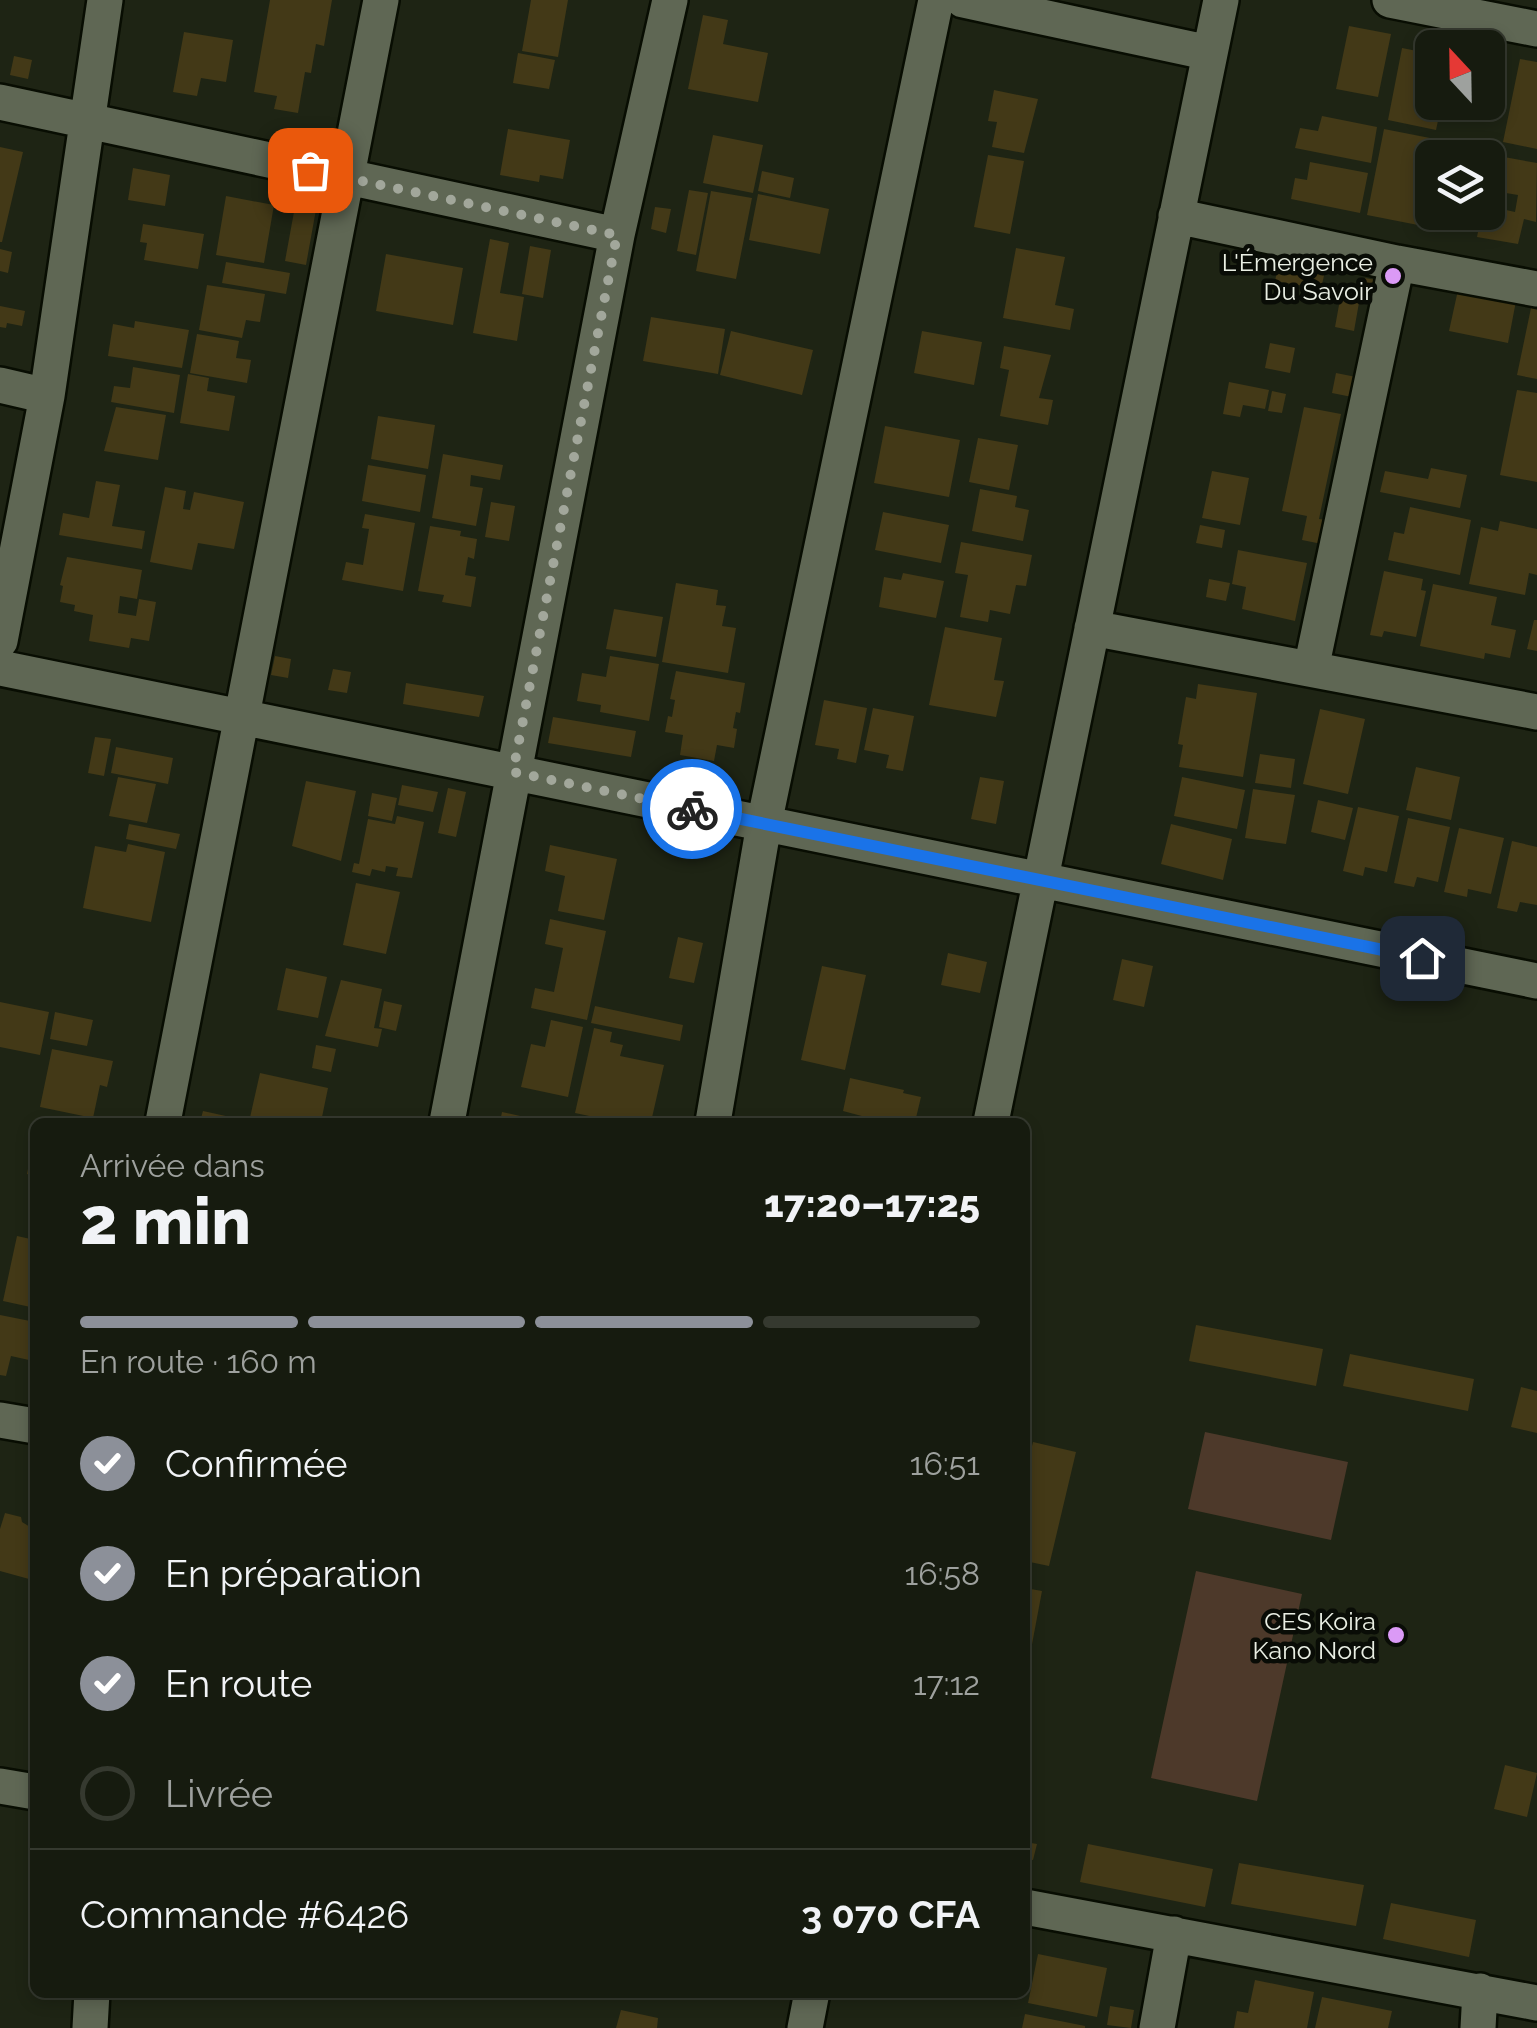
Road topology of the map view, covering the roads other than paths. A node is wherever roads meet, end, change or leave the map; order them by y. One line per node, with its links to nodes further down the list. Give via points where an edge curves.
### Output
1 (105, 0): 11 (street)
2 (381, 0): 12 (street)
3 (670, 0): 14 (street)
4 (936, 0): 26 (street)
5 (963, 0): 9 (street)
6 (1221, 0): 9 (street)
7 (1390, 0): 8 (street)
8 (1537, 29)
9 (1210, 53): 13 (street)
10 (0, 102): 11 (street)
11 (88, 122): 12 (street); 18 (street)
12 (347, 178): 14 (street); 24 (street)
13 (1176, 216): 15 (street); 19 (street)
14 (617, 235): 25 (street)
15 (1397, 263): 16 (street); 22 (street)
16 (1537, 289)
17 (0, 385): 18 (street)
18 (48, 396): 20 (street)
19 (1092, 628): 22 (street); 27 (street)
20 (0, 641)
21 (0, 668): 24 (street)
22 (1312, 669): 23 (street)
23 (1537, 712)
24 (242, 717): 25 (street); 29 (street)
25 (513, 772): 26 (street); 30 (street)
26 (764, 824): 27 (street); 31 (street)
27 (1040, 880): 28 (street); 32 (street)
28 (1537, 981)
29 (164, 1118)
30 (448, 1118)
31 (714, 1118)
32 (991, 1118)
33 (0, 1420): 34 (street)
34 (30, 1425)
35 (0, 1786): 36 (street)
36 (30, 1791)
37 (1030, 1907): 38 (street)
38 (1174, 1934): 39 (street); 45 (street)
39 (1480, 1991): 42 (street); 46 (street)
40 (92, 1998): 43 (street)
41 (811, 1998): 44 (street)
42 (1537, 2003)
43 (90, 2028)
44 (804, 2028)
45 (1158, 2028)
46 (1478, 2028)

